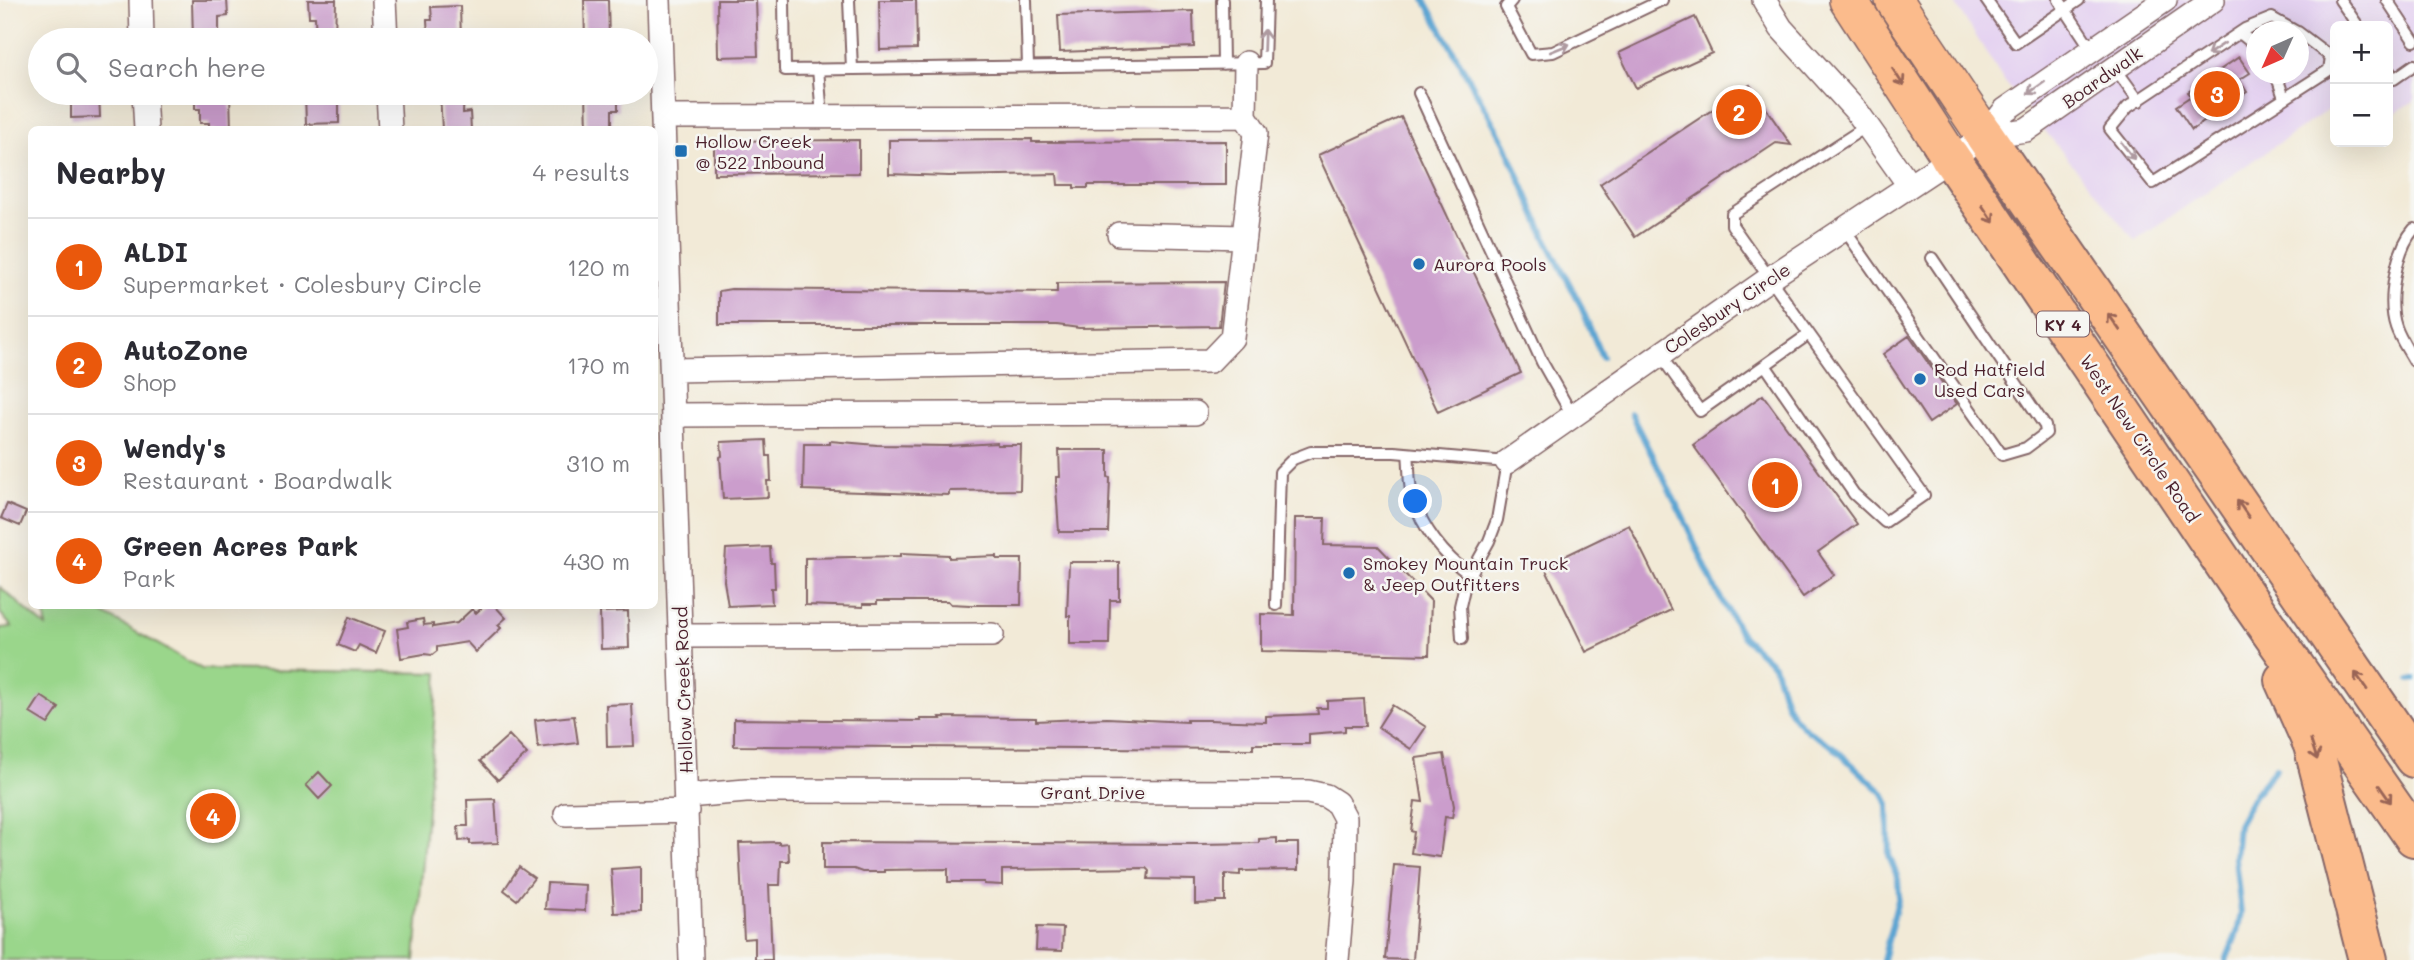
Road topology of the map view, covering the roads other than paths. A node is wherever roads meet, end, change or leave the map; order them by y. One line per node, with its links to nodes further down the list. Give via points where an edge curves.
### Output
1 (141, 0): 23 (street)
2 (384, 0): 24 (street)
3 (660, 0): 48 (street, Hollow Creek Road)
4 (784, 0): 38 (lane, via 785,70)
5 (849, 0): 39 (lane)
6 (1026, 0): 35 (lane)
7 (1222, 0): 33 (lane)
8 (1266, 0): 32 (lane, one-way to 8, via 1264,62)
9 (1662, 0): 18 (lane, one-way to 9, via 1531,54 1553,52)
10 (1764, 0): 50 (street, via 1781,28)
11 (1848, 0): 54 (highway, West New Circle Road / KY 4, one-way to 54)
12 (1894, 0): 53 (highway, KY 4)
13 (1986, 0): 20 (lane, via 2016,43)
14 (2079, 0): 20 (lane)
15 (2213, 0): 22 (street, Boardwalk)
16 (2340, 0): 21 (lane)
17 (2387, 0): 29 (lane)
18 (1506, 2)
19 (2160, 2): 22 (lane); 30 (street, Boardwalk)
20 (2062, 5): 30 (lane)
21 (2355, 21)
22 (2173, 27): 37 (street, Boardwalk)
23 (142, 28)
24 (385, 28)
25 (2246, 30): 26 (lane)
26 (2240, 33): 27 (lane); 44 (lane, one-way to 44)
27 (2246, 38)
28 (2309, 40): 31 (lane)
29 (2414, 41)
30 (2092, 50): 53 (street, Boardwalk, one-way to 53, via 2006,110)
31 (2330, 54)
32 (1246, 63): 33 (lane); 49 (street)
33 (1223, 64): 35 (lane)
34 (2414, 65): 40 (lane)
35 (1028, 66): 39 (lane)
36 (2330, 66): 43 (lane)
37 (2115, 68): 44 (lane); 53 (street, Boardwalk, via 2026,130)
38 (818, 69): 39 (lane); 47 (lane)
39 (852, 69)
40 (2393, 77)
41 (2279, 84): 43 (lane)
42 (1419, 93): 69 (lane, via 1542,362)
43 (2284, 98): 44 (lane, one-way to 43, via 2110,128 2153,183)
44 (2139, 101)
45 (145, 105): 51 (street)
46 (389, 105): 52 (street)
47 (822, 116): 48 (street); 49 (street)
48 (663, 117): 66 (street, Hollow Creek Road)
49 (1245, 117): 59 (street, via 1256,133)
50 (1867, 125): 55 (street); 61 (lane, via 1732,215 1732,225)
51 (146, 126)
52 (390, 126)
53 (1985, 136): 54 (street, Boardwalk); 78 (highway, KY 4, one-way to 53)
54 (1950, 157): 55 (street, Colesbury Circle); 73 (highway, West New Circle Road / KY 4, one-way to 73)
55 (1909, 185): 56 (street, Colesbury Circle)
56 (1844, 229): 60 (lane, via 2002,455 2026,448 2046,433 2045,426); 61 (street, Colesbury Circle)
57 (2414, 229): 64 (lane, via 2407,236 2392,283 2395,326)
58 (1119, 234): 59 (street)
59 (1244, 237): 66 (street, via 1232,338 1210,361)
60 (1932, 258)
61 (1770, 278): 62 (lane); 63 (street, Colesbury Circle)
62 (1810, 334): 65 (lane); 65 (lane, via 1923,495 1885,522 1854,494)
63 (1659, 354): 65 (lane, via 1700,411); 69 (street, Colesbury Circle)
64 (2414, 361)
65 (1765, 365)
66 (672, 370): 68 (street, Hollow Creek Road)
67 (1195, 413): 68 (street)
68 (674, 415): 76 (street, Hollow Creek Road)
69 (1572, 415): 71 (street, Colesbury Circle)
70 (1409, 454): 71 (lane); 72 (lane, via 1412,497 1427,530); 74 (lane, via 1311,452 1293,459 1280,472)
71 (1507, 462): 72 (lane, via 1497,520)
72 (1469, 574): 77 (lane, via 1460,606)
73 (2247, 598): 81 (highway, West New Circle Road / KY 4, one-way to 81); 84 (highway, one-way to 84, via 2313,745)
74 (1276, 604)
75 (992, 635): 76 (street)
76 (681, 636): 79 (street, Hollow Creek Road)
77 (1462, 639)
78 (2414, 758)
79 (687, 803): 80 (street, Grant Drive); 82 (street, Hollow Creek Road); 83 (street, Grant Drive, via 746,791 1308,792 1326,796 1345,817)
80 (566, 814)
81 (2414, 837)
82 (691, 960)
83 (1337, 960)
84 (2368, 960)

